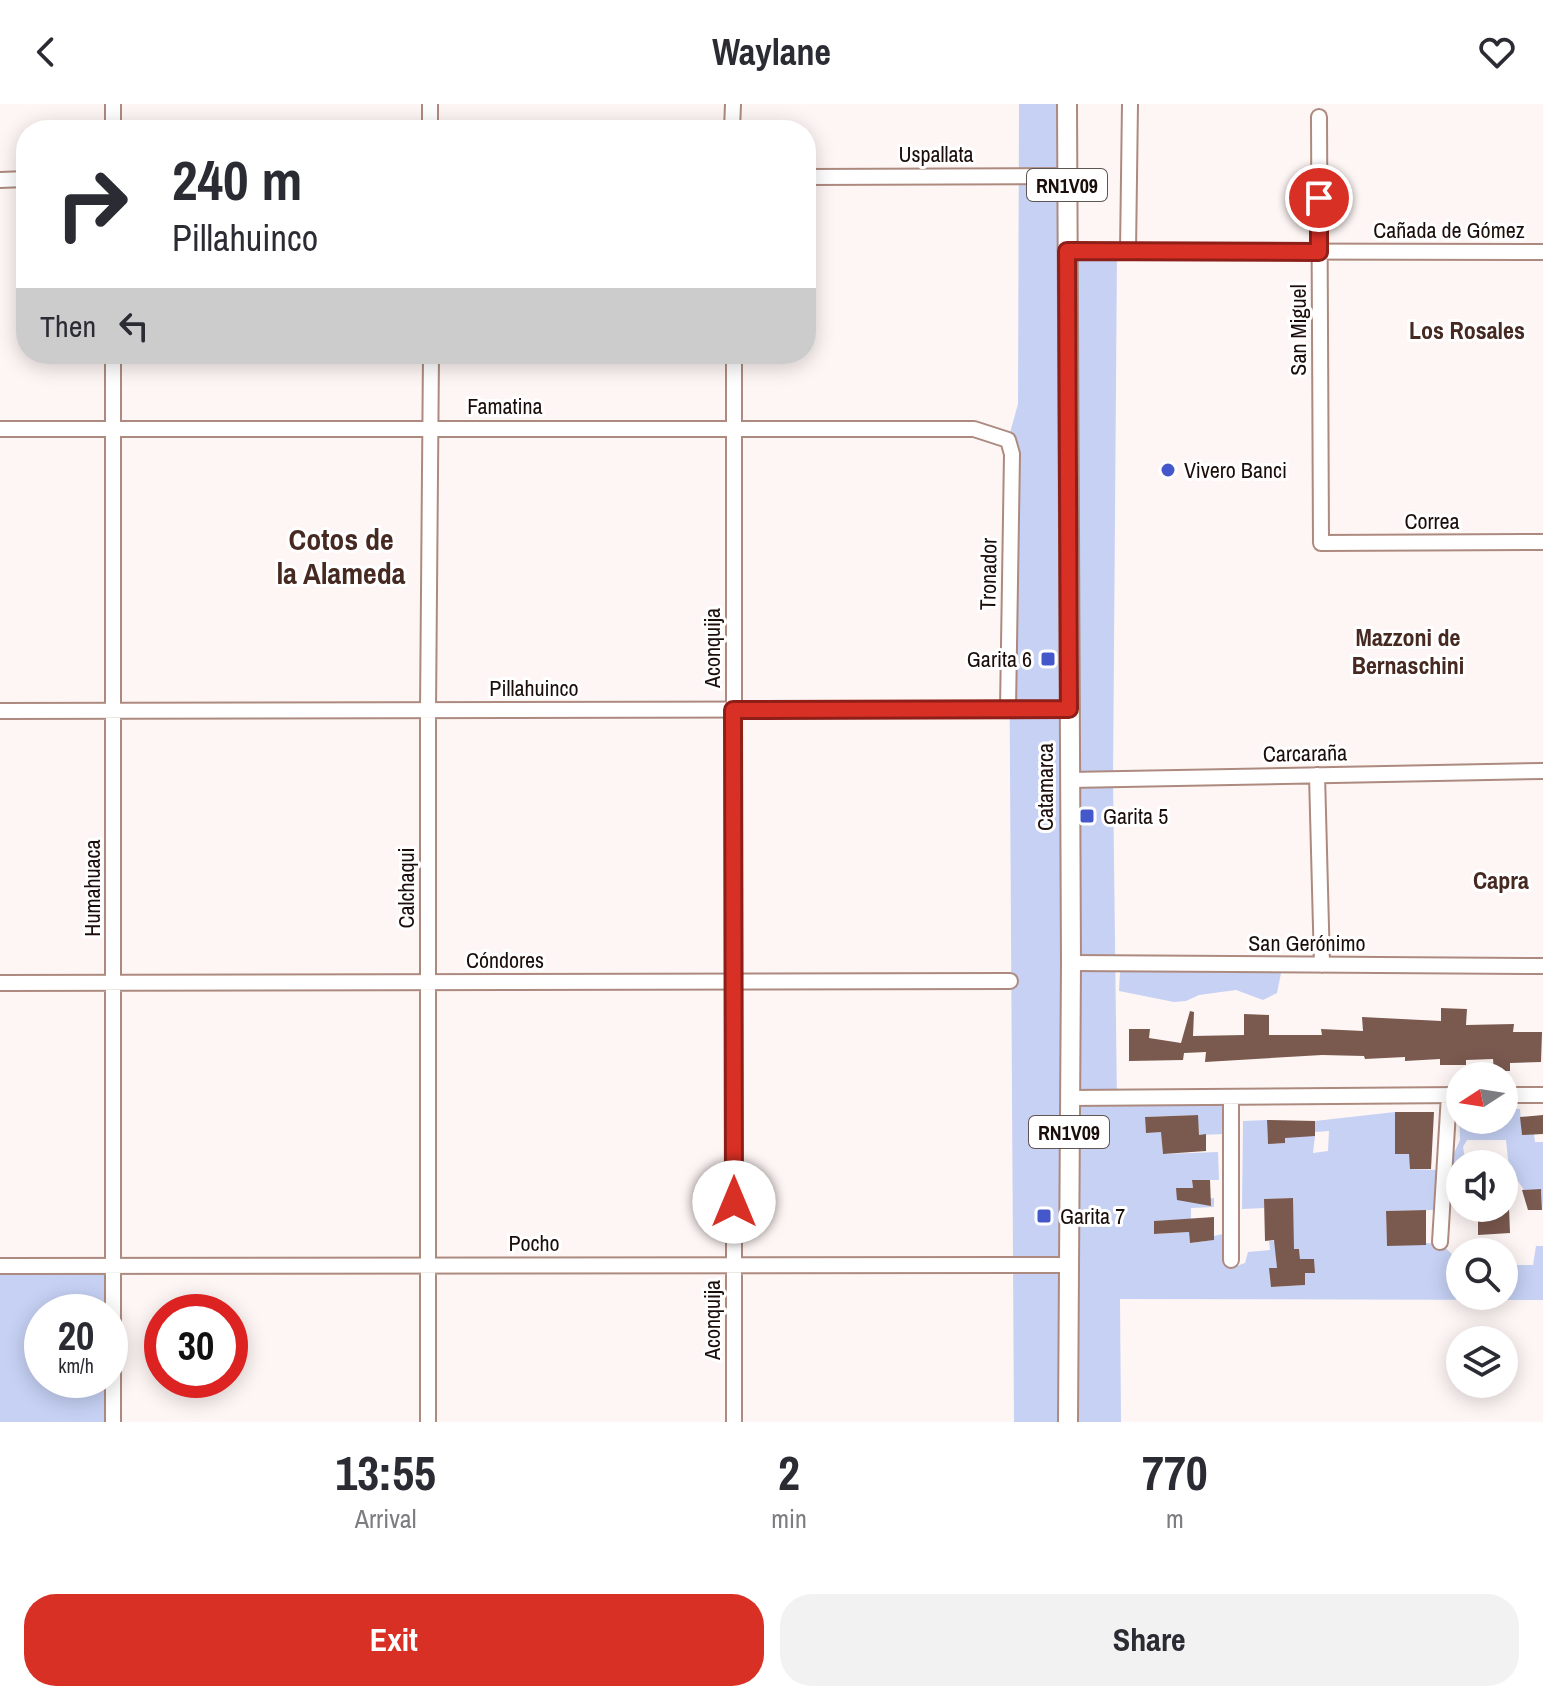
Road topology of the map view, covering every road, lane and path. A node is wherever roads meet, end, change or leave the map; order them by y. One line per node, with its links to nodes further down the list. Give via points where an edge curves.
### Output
1 (1067, 104): 4 (main road, Catamarca / RN1V09)
2 (1130, 109): 7 (street)
3 (1319, 117): 8 (street, San Miguel)
4 (1067, 176): 5 (street, Uspallata); 6 (main road, Catamarca / RN1V09)
5 (816, 177)
6 (1067, 251): 7 (street, Cañada de Gómez); 21 (main road, Catamarca / RN1V09)
7 (1128, 251): 8 (street, Cañada de Gómez)
8 (1319, 252): 9 (street, Cañada de Gómez); 19 (street, San Miguel)
9 (1543, 252)
10 (113, 364): 16 (street, Humahuaca)
11 (431, 364): 14 (street, Calchaqui)
12 (734, 364): 13 (street, Aconquija)
13 (735, 427): 14 (street, Famatina); 17 (street, Famatina, via 974,429); 24 (street, Aconquija)
14 (432, 428): 16 (street, Famatina); 23 (street, Calchaqui)
15 (0, 429): 16 (street, Famatina)
16 (113, 429): 22 (street, Humahuaca)
17 (1008, 440): 20 (street, Tronador)
18 (1543, 542): 19 (street, Correa)
19 (1321, 543)
20 (1008, 709): 21 (street, Pillahuinco); 24 (street, Pillahuinco)
21 (1069, 709): 28 (main road, Catamarca / RN1V09)
22 (114, 710): 23 (street, Pillahuinco); 25 (street, Pillahuinco); 35 (street, Humahuaca)
23 (428, 710): 24 (street, Pillahuinco); 36 (street, Calchaqui)
24 (733, 710): 33 (street, Aconquija)
25 (0, 711)
26 (1543, 771): 27 (street, Carcaraña)
27 (1317, 775): 28 (street, Carcaraña); 30 (street)
28 (1069, 780): 29 (main road, Catamarca / RN1V09)
29 (1071, 963): 30 (street, San Gerónimo); 40 (main road, Catamarca / RN1V09)
30 (1322, 965): 31 (street, San Gerónimo)
31 (1543, 966)
32 (1010, 981): 33 (street, Cóndores)
33 (734, 982): 36 (street, Cóndores); 46 (street, Aconquija)
34 (0, 983): 35 (street, Cóndores)
35 (114, 983): 36 (street, Cóndores); 45 (street, Humahuaca)
36 (428, 983): 49 (street, Calchaqui)
37 (1446, 1095): 41 (street)
38 (1518, 1095): 39 (street)
39 (1543, 1095)
40 (1069, 1098): 41 (street); 47 (main road, Catamarca / RN1V09)
41 (1231, 1098): 44 (street)
42 (1451, 1134): 43 (street)
43 (1440, 1242)
44 (1231, 1260)
45 (115, 1265): 48 (street, Pocho); 49 (street, Pocho); 50 (street, Humahuaca)
46 (734, 1265): 47 (street, Pocho); 49 (street, Pocho); 52 (street, Aconquija)
47 (1069, 1265): 53 (main road, Catamarca / RN1V09)
48 (0, 1266)
49 (428, 1266): 51 (street, Calchaqui)
50 (113, 1422)
51 (428, 1422)
52 (734, 1422)
53 (1068, 1422)

